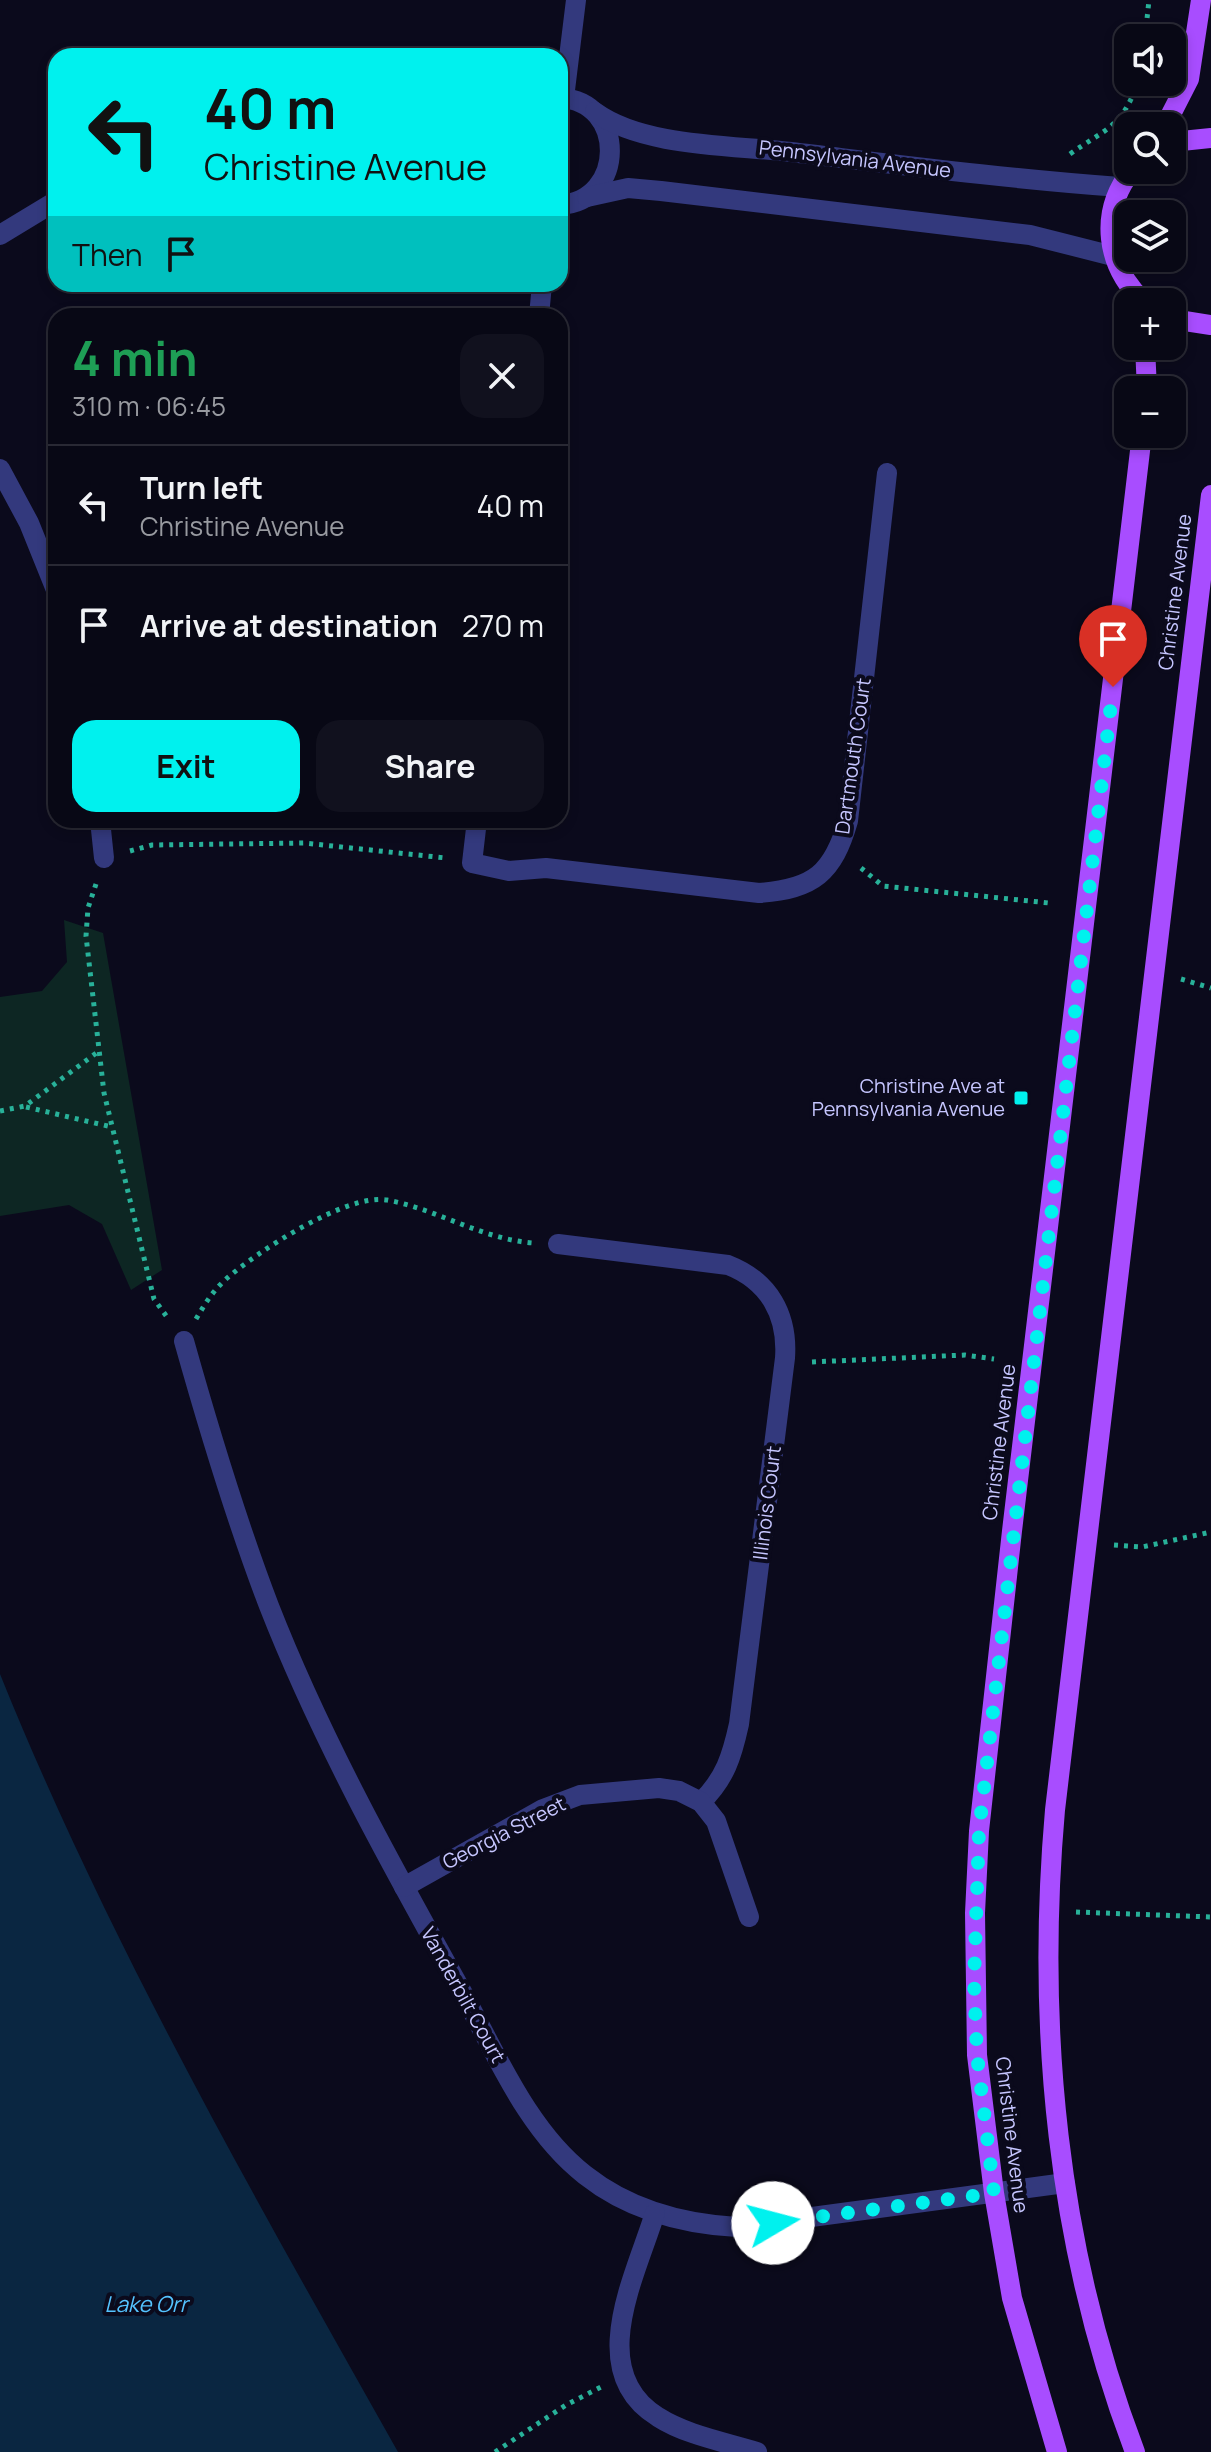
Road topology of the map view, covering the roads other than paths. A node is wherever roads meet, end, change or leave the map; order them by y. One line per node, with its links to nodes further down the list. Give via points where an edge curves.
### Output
1 (576, 0): 3 (street)
2 (1201, 0): 6 (main road, via 1189,79)
3 (568, 56)
4 (568, 101): 5 (street, Pennsylvania Avenue)
5 (595, 112): 9 (street, Pennsylvania Avenue, via 624,129 670,137 1015,178); 11 (street, via 605,125 612,156 608,173)
6 (1172, 112)
7 (1211, 138): 8 (main road)
8 (1186, 141)
9 (1114, 178)
10 (1123, 184): 15 (main road, via 1112,209)
11 (587, 197): 12 (street); 15 (street, via 628,188 661,191 1030,235)
12 (568, 203)
13 (48, 206): 14 (street)
14 (0, 235)
15 (1113, 256): 16 (main road)
16 (1127, 288)
17 (1186, 321): 18 (main road)
18 (1211, 325)
19 (1140, 448): 33 (main road, Christine Avenue, via 979,1831 977,2055)
20 (0, 469): 23 (street)
21 (887, 473): 25 (street, Dartmouth Court, via 848,821 840,850 819,877 792,891 759,893 546,868 509,871 472,863)
22 (1211, 495): 32 (main road, Christine Avenue, via 1055,1810 1047,1911 1050,2035)
23 (48, 570)
24 (101, 828): 26 (street)
25 (476, 828)
26 (104, 858)
27 (558, 1244): 29 (street, Illinois Court, via 728,1265 748,1273 768,1291 782,1318 785,1358 739,1724 732,1758 718,1786)
28 (184, 1341): 30 (street, Vanderbilt Court, via 269,1607)
29 (701, 1802): 30 (street, Georgia Street, via 659,1788 580,1795 543,1809); 31 (street, via 716,1821)
30 (404, 1887): 34 (street, Vanderbilt Court, via 524,2104 554,2145 584,2175)
31 (749, 1917)
32 (1065, 2183): 33 (street, Vanderbilt Court); 37 (main road, Christine Avenue, via 1089,2303)
33 (994, 2193): 34 (street, Vanderbilt Court, via 737,2227 701,2225); 36 (main road, Christine Avenue, via 1012,2298)
34 (655, 2213): 35 (street, via 617,2342 623,2377 656,2417)
35 (757, 2452)
36 (1057, 2452)
37 (1135, 2452)

